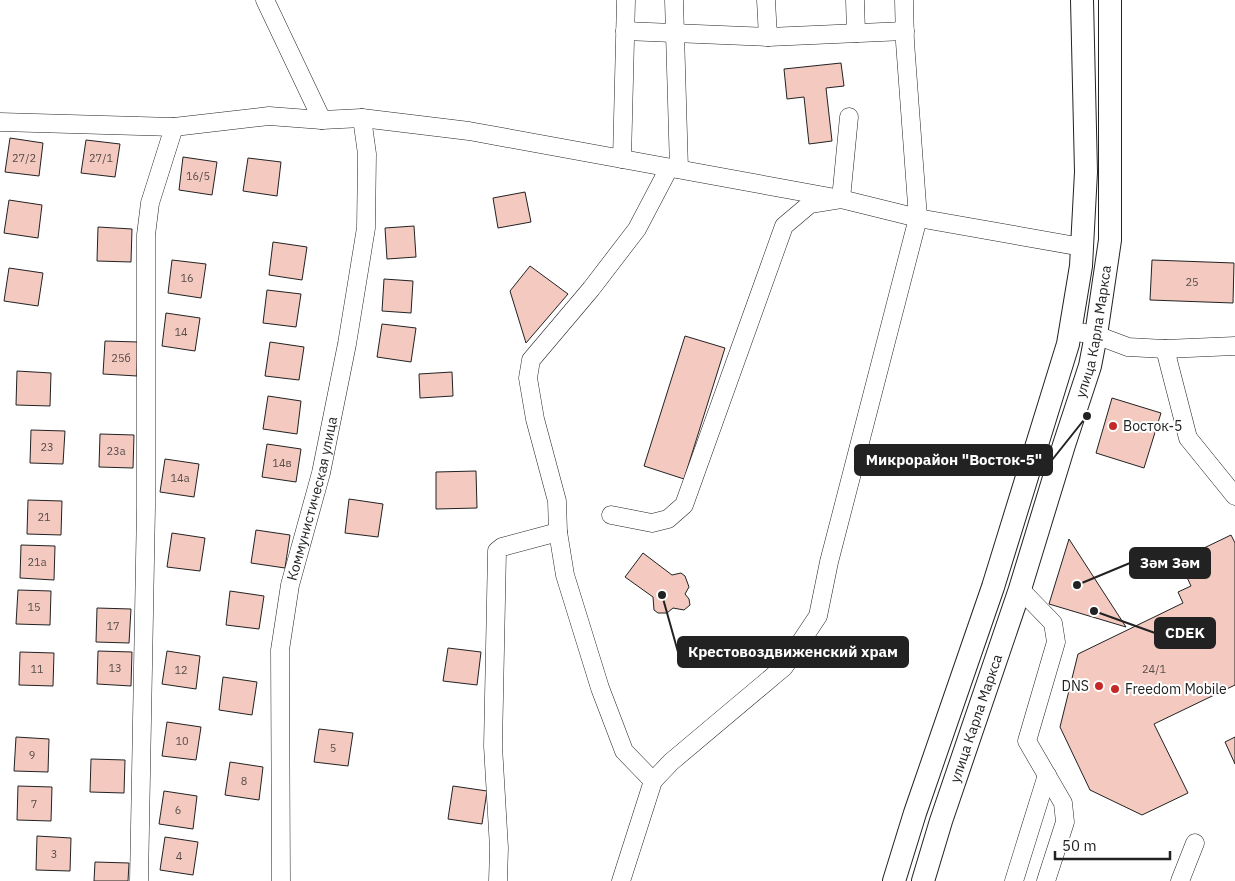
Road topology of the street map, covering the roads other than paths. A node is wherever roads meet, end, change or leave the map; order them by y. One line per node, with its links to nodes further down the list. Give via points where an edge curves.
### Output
1 (265, 0): 16 (street)
2 (626, 0): 9 (street)
3 (674, 0): 11 (street)
4 (766, 0): 13 (street)
5 (855, 0): 12 (street)
6 (904, 0): 10 (street)
7 (1082, 0): 23 (main road, улица Карла Маркса, via 1086,172)
8 (1110, 0): 25 (main road, улица Карла Маркса, via 1110,240)
9 (625, 31): 11 (street); 19 (street)
10 (905, 31): 12 (street); 22 (street)
11 (674, 33): 13 (street); 20 (street)
12 (856, 33): 13 (street)
13 (768, 37)
14 (848, 117): 21 (street)
15 (362, 118): 16 (street); 19 (street, via 469,131); 36 (street, Коммунистическая улица, via 367,154 366,228 323,464 290,585 280,650)
16 (322, 120): 18 (street, via 269,116)
17 (0, 122): 18 (street)
18 (174, 127): 35 (street, via 150,203 146,235 146,507)
19 (622, 159): 20 (street)
20 (674, 168): 21 (street); 30 (street, via 637,229 531,360 528,378 534,419 556,501)
21 (841, 199): 22 (street); 29 (street, via 810,204 784,226 684,505 668,519 652,523)
22 (918, 218): 23 (street); 33 (street, via 818,616 784,667 671,762)
23 (1082, 247): 24 (main road, улица Карла Маркса)
24 (1071, 331): 25 (street); 39 (main road, улица Карла Маркса, via 993,587)
25 (1096, 336): 27 (street, via 1128,347); 31 (main road, улица Карла Маркса, via 1090,366)
26 (1235, 346): 27 (street)
27 (1165, 349): 28 (street, via 1188,438)
28 (1235, 496)
29 (610, 515)
30 (558, 532): 33 (street, via 565,575 600,688 624,751); 37 (street, via 497,551 493,746)
31 (1020, 590): 32 (street, via 1053,623 1056,642 1027,741); 40 (main road, улица Карла Маркса)
32 (1047, 775): 41 (street); 42 (street, via 1063,803 1065,822)
33 (654, 781): 38 (street)
34 (1195, 842): 43 (street)
35 (138, 881)
36 (281, 881)
37 (498, 881)
38 (621, 881)
39 (894, 881)
40 (923, 881)
41 (1014, 881)
42 (1046, 881)
43 (1180, 881)

